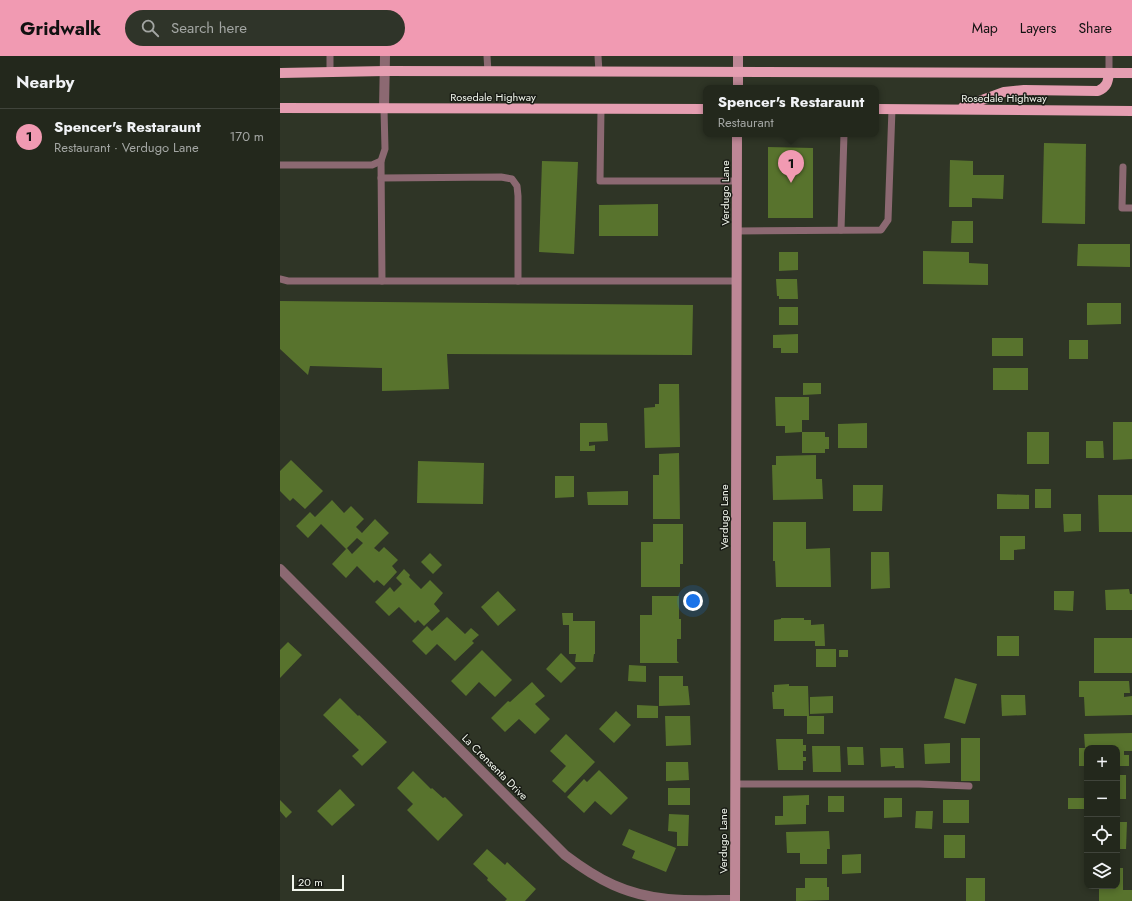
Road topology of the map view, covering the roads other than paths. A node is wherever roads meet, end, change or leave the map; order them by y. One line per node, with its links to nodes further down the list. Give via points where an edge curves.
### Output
1 (330, 56): 8 (lane)
2 (385, 56): 7 (street)
3 (487, 56): 9 (lane)
4 (598, 56): 10 (lane)
5 (738, 56): 11 (street)
6 (1109, 56): 13 (lane)
7 (385, 71): 8 (main road); 9 (main road); 17 (street)
8 (330, 72): 12 (main road)
9 (488, 72): 10 (main road)
10 (598, 72): 11 (main road)
11 (738, 72): 13 (main road); 15 (street)
12 (280, 73)
13 (1109, 73): 14 (main road); 22 (main road, via 1107,84 1098,91 1004,92)
14 (1132, 73)
15 (738, 85)
16 (280, 108): 17 (main road, Rosedale Highway)
17 (384, 109): 18 (main road, Rosedale Highway); 26 (lane, via 385,150)
18 (601, 109): 19 (main road, Rosedale Highway); 30 (lane, via 600,181)
19 (703, 109)
20 (879, 109): 21 (main road, Rosedale Highway)
21 (892, 109): 22 (main road, Rosedale Highway); 32 (lane, via 888,220 881,230)
22 (955, 110): 23 (main road, Rosedale Highway)
23 (1132, 111)
24 (737, 137): 30 (street, Verdugo Lane)
25 (844, 137): 32 (lane)
26 (381, 162): 27 (lane, via 372,166); 29 (lane)
27 (280, 165)
28 (1123, 167): 31 (lane, via 1122,208)
29 (382, 178): 35 (lane); 36 (lane, via 512,179 517,186 518,196)
30 (737, 181): 33 (street, Verdugo Lane)
31 (1132, 208)
32 (841, 230): 33 (lane)
33 (737, 231): 37 (street, Verdugo Lane)
34 (280, 279): 35 (lane)
35 (382, 280): 36 (lane)
36 (518, 280): 37 (lane)
37 (737, 280): 39 (street, Verdugo Lane)
38 (280, 569): 41 (street, La Crensenta Drive, via 565,855 588,872 637,894 668,899)
39 (735, 784): 40 (lane); 41 (street, Verdugo Lane)
40 (969, 786)
41 (735, 901)

